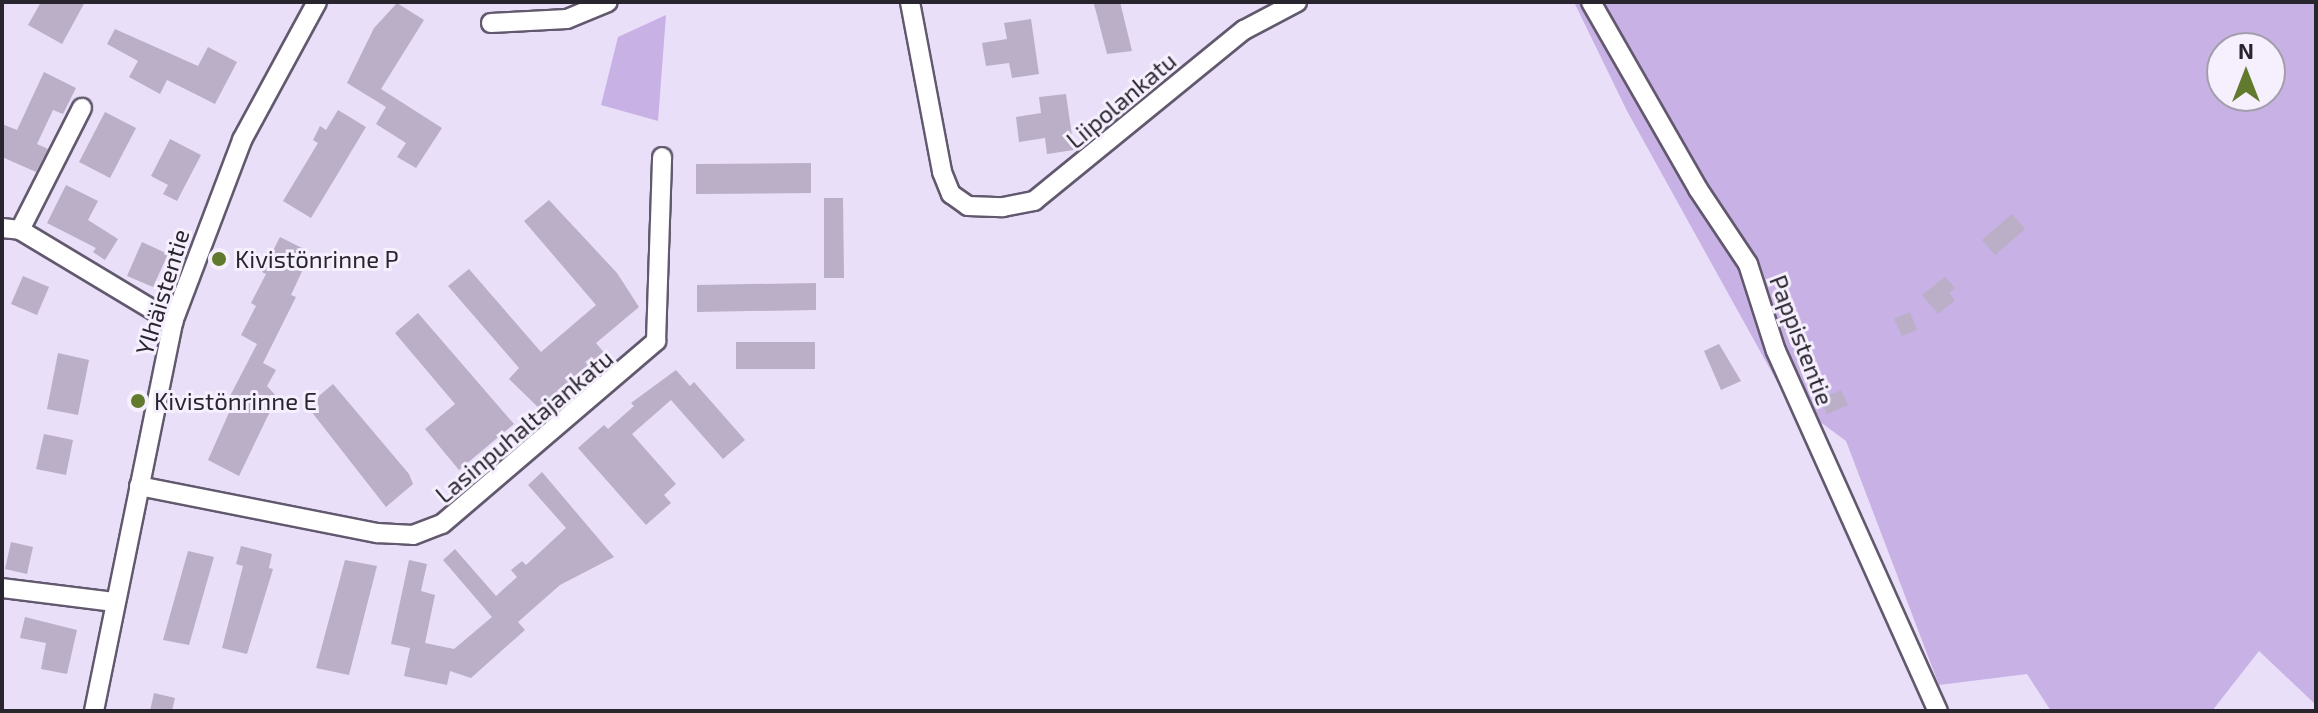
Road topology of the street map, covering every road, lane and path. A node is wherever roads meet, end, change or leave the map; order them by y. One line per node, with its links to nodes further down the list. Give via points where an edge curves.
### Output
1 (608, 2): 6 (street, via 567,19)
2 (910, 2): 3 (street, Liipolankatu, via 942,172 951,194 968,206 1003,207 1034,201 1244,30)
3 (1297, 2)
4 (1591, 2): 15 (street, Pappistentie, via 1698,189 1748,264 1776,351)
5 (308, 5): 10 (street, Ylhäistentie, via 242,140)
6 (491, 23)
7 (82, 108): 9 (street)
8 (662, 157): 11 (street, Lasinpuhaltajankatu, via 656,341 451,519 423,533 392,535)
9 (11, 229): 10 (street)
10 (173, 322): 11 (street, Ylhäistentie)
11 (139, 486): 13 (street, Ylhäistentie)
12 (2, 588): 13 (street)
13 (115, 602): 14 (street, Ylhäistentie)
14 (94, 711)
15 (1938, 711)

